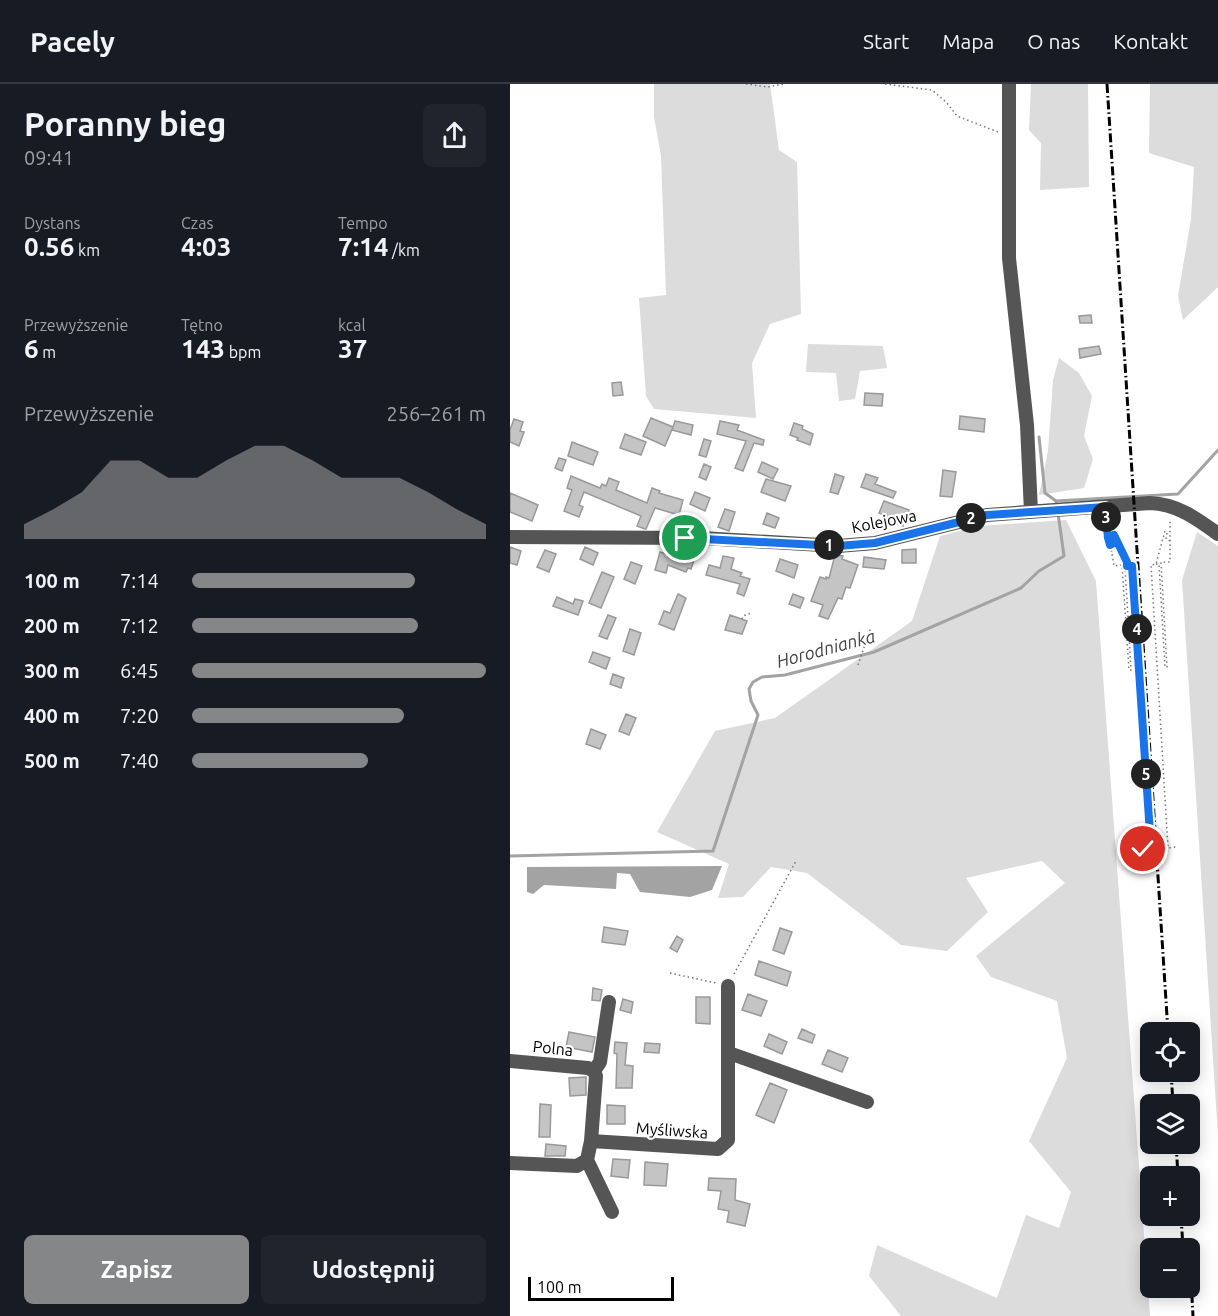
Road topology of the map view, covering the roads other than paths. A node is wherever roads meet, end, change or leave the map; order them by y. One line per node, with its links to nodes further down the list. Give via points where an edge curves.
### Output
1 (1009, 84): 2 (street, via 1009,258 1027,425)
2 (1031, 512): 3 (street, Kolejowa, via 1150,503 1184,510); 4 (street, Kolejowa, via 987,515 875,543 838,546 701,538)
3 (1218, 534)
4 (510, 537)
5 (728, 986): 7 (street, Myśliwska)
6 (609, 1002): 9 (street, via 600,1062)
7 (729, 1053): 10 (street); 11 (street, Myśliwska, via 728,1140 717,1149)
8 (510, 1061): 9 (street, Polna)
9 (594, 1071): 11 (street, Polna)
10 (867, 1102)
11 (591, 1141): 12 (street)
12 (587, 1160): 13 (street, via 577,1166); 14 (street)
13 (510, 1163)
14 (612, 1212)

